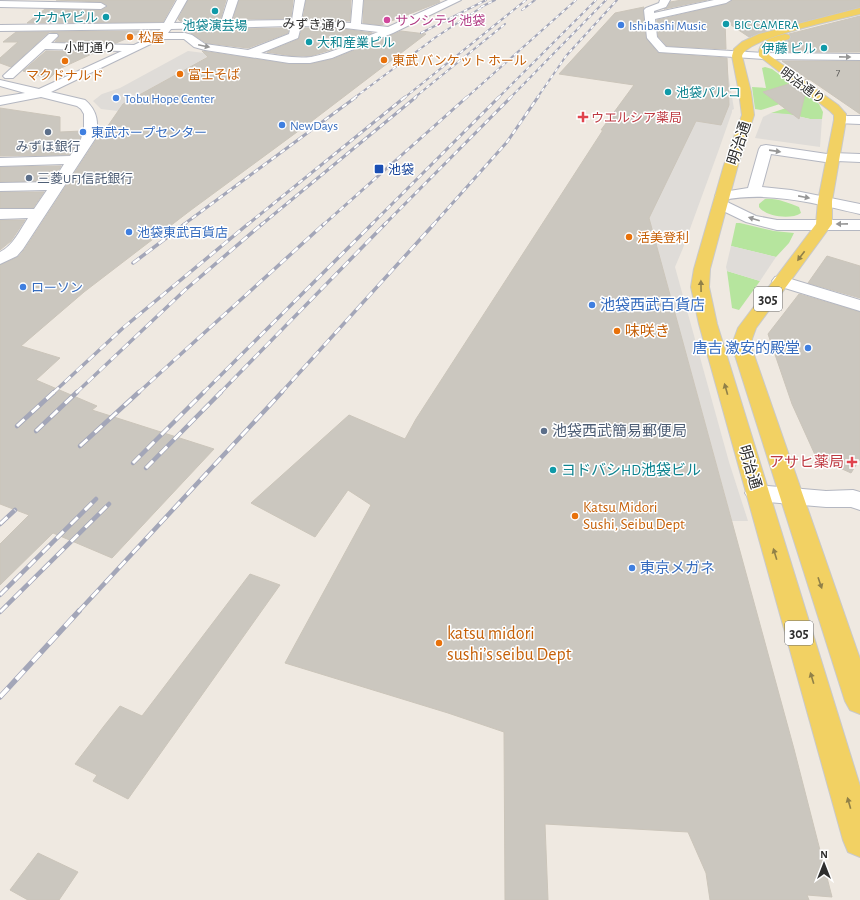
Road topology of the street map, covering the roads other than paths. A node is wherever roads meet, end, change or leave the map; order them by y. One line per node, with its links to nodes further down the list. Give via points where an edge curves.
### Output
1 (182, 0): 16 (street)
2 (233, 0): 15 (street)
3 (300, 0): 14 (street)
4 (358, 0): 17 (street)
5 (456, 0): 21 (street)
6 (726, 0): 10 (street)
7 (104, 3): 9 (street); 20 (street)
8 (664, 3): 10 (street); 12 (street, via 649,10)
9 (0, 4)
10 (686, 9): 12 (street)
11 (860, 11): 28 (main road, via 756,39 746,44)
12 (649, 17): 28 (street, via 652,38 663,50)
13 (860, 17): 29 (main road, via 774,41 765,46)
14 (296, 23): 15 (street, みずき通り); 17 (street, みずき通り); 22 (street)
15 (225, 24): 16 (street, みずき通り)
16 (167, 26): 20 (street, みずき通り); 24 (street, via 164,32)
17 (356, 26): 21 (street, みずき通り)
18 (0, 28): 19 (street, みずき通り)
19 (62, 28): 20 (street, みずき通り); 25 (street, 小町通り)
20 (79, 28)
21 (389, 30): 27 (street, via 320,59 290,60)
22 (294, 36): 23 (street); 27 (street)
23 (265, 37)
24 (154, 39): 26 (street); 27 (street, one-way to 27, via 184,37 201,46)
25 (42, 46): 26 (street, 小町通り); 33 (street, 小町通り)
26 (137, 48): 34 (street)
27 (249, 54)
28 (737, 54): 29 (street); 32 (main road, 305)
29 (764, 56): 30 (street, one-way to 30); 31 (main road, 明治通り)
30 (860, 57)
31 (774, 64): 32 (main road, via 751,62); 36 (main road, 明治通り, via 834,108 840,114)
32 (741, 68): 45 (main road, 明治通 / 305, via 748,115)
33 (3, 78): 34 (street)
34 (37, 94): 35 (street); 40 (street, via 75,101 89,108 90,133)
35 (0, 101)
36 (840, 120): 37 (street); 38 (main road)
37 (860, 120)
38 (832, 158): 39 (street); 44 (street, one-way to 38, via 766,149); 46 (main road)
39 (860, 158)
40 (74, 160): 41 (street); 42 (street)
41 (0, 162)
42 (56, 186): 43 (street); 48 (street)
43 (0, 187)
44 (754, 191): 45 (street); 46 (street, one-way to 46, via 783,193)
45 (721, 200): 50 (street, one-way to 45, via 777,225 751,219); 55 (main road, 明治通 / 305, one-way to 45, via 708,324 700,287 702,269)
46 (825, 202): 47 (street); 50 (main road)
47 (860, 209)
48 (38, 213): 49 (street); 52 (street, via 17,246)
49 (0, 214)
50 (824, 224): 51 (street, one-way to 50); 53 (main road, 明治通 / 305, one-way to 53)
51 (860, 224)
52 (0, 259)
53 (782, 281): 54 (street); 57 (main road, 明治通 / 305, via 747,328 742,347)
54 (860, 306)
55 (757, 493): 57 (street); 59 (main road, 明治通 / 305, one-way to 55)
56 (858, 495): 57 (street, via 826,499)
57 (791, 496): 58 (main road, 明治通 / 305, one-way to 58)
58 (860, 701)
59 (860, 840)

